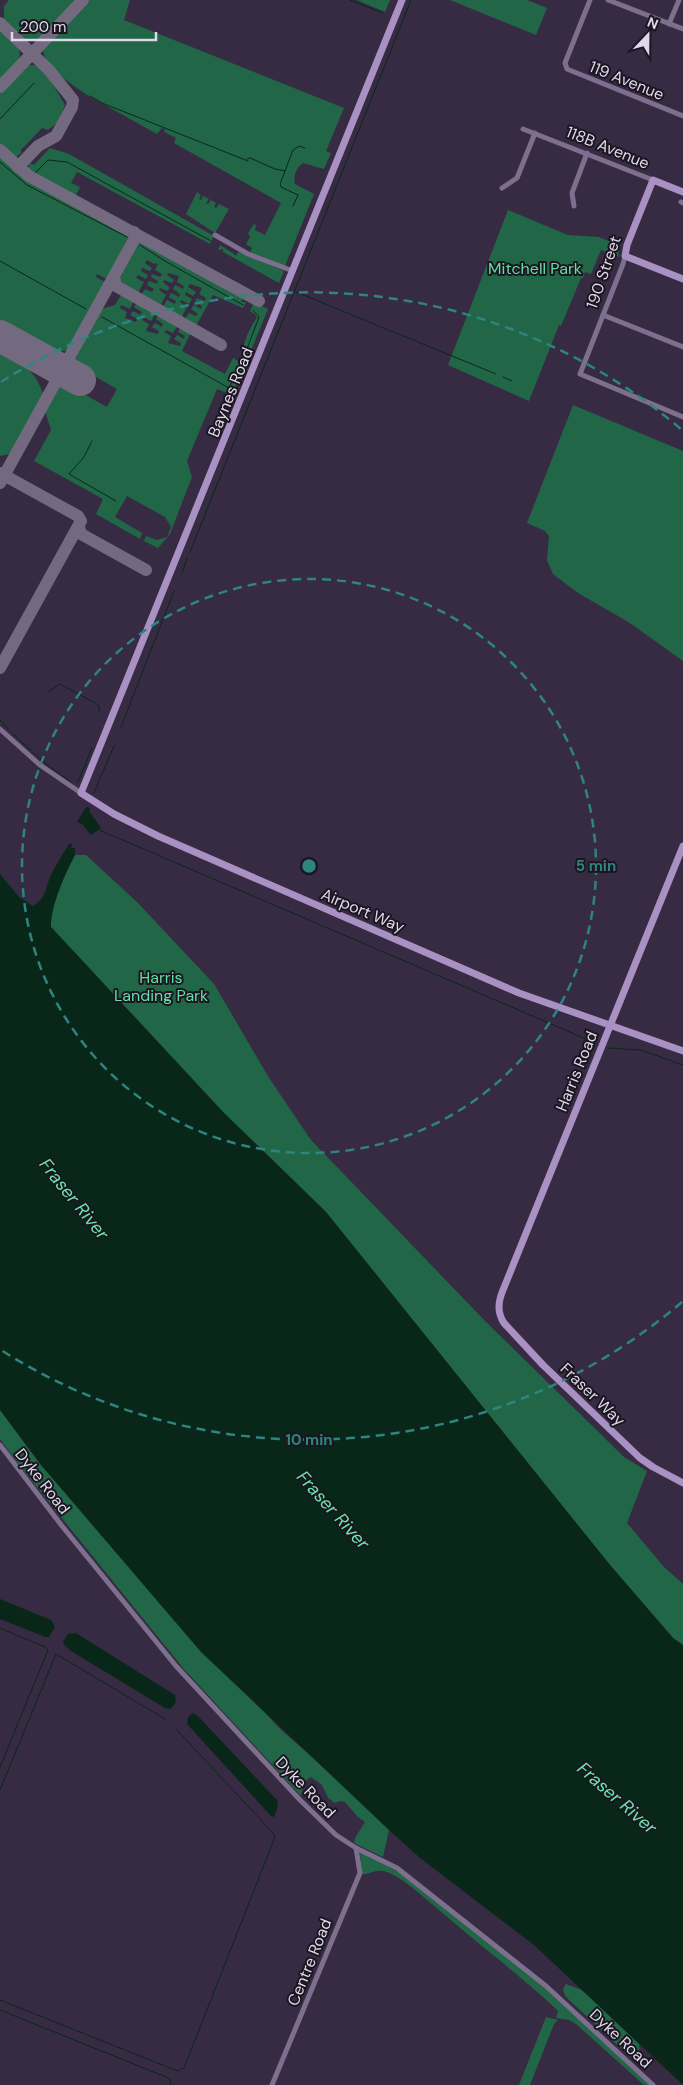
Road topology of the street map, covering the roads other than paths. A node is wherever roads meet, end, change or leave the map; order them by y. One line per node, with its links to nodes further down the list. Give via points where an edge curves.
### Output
1 (402, 0): 17 (street, Baynes Road)
2 (590, 0): 7 (street, 119 Avenue, via 565,63 567,69)
3 (608, 0): 5 (street)
4 (679, 0): 5 (street)
5 (669, 24): 6 (street)
6 (683, 29)
7 (683, 116)
8 (523, 129): 9 (street, 118B Avenue)
9 (534, 133): 10 (street, 118B Avenue); 12 (street, via 517,178)
10 (587, 153): 11 (street, 118B Avenue); 14 (street, via 572,192)
11 (653, 180): 13 (street, 118B Avenue); 16 (street, 190 Street)
12 (502, 188)
13 (683, 192)
14 (574, 206)
15 (215, 235): 17 (street, via 248,254)
16 (625, 256): 18 (street); 19 (street, 190 Street)
17 (293, 271): 23 (street, Baynes Road)
18 (683, 279)
19 (603, 314): 20 (street); 21 (street, 190 Street, via 580,374)
20 (683, 347)
21 (683, 417)
22 (0, 729): 23 (street, Airport Way, via 36,762)
23 (81, 793): 25 (street, Airport Way, via 114,814 195,853 519,992)
24 (683, 846): 25 (street, Harris Road)
25 (610, 1024): 26 (street, Airport Way); 27 (street, Harris Road, via 503,1290)
26 (683, 1050)
27 (499, 1309): 29 (street, Fraser Way, via 504,1323 518,1339 633,1452 652,1467)
28 (0, 1445): 30 (street, Dyke Road, via 197,1690 300,1800 336,1835)
29 (683, 1483)
30 (356, 1848): 31 (street, Centre Road, via 360,1873); 32 (street, Dyke Road, via 397,1868 539,1980)
31 (272, 2085)
32 (653, 2085)

